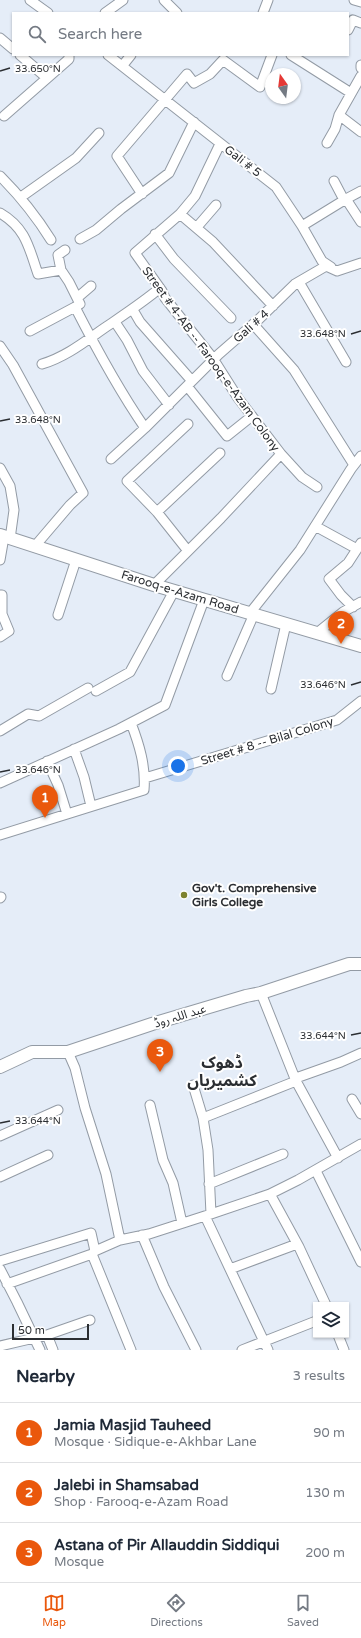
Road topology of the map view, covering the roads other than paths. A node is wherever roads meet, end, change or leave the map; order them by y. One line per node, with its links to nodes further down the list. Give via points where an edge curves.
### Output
1 (123, 0): 8 (street)
2 (164, 0): 9 (street)
3 (268, 0): 10 (street)
4 (354, 0): 6 (street)
5 (37, 2): 7 (street)
6 (361, 2)
7 (47, 12)
8 (106, 12)
9 (176, 12)
10 (263, 12)
11 (361, 23): 12 (street, via 353,20)
12 (349, 28)
13 (0, 38): 14 (street)
14 (12, 48)
15 (21, 56): 24 (street)
16 (69, 56): 24 (street, via 69,59)
17 (110, 56): 22 (street, Gali # 5)
18 (130, 56): 22 (street)
19 (272, 56): 21 (street, via 260,87)
20 (293, 56): 25 (street)
21 (225, 57): 26 (street, via 210,74 194,83 187,74)
22 (123, 65): 26 (street, Gali # 5)
23 (361, 76): 25 (street)
24 (47, 78): 28 (street)
25 (351, 93): 27 (street)
26 (165, 99): 29 (street, Gali # 5); 37 (street, via 117,156)
27 (339, 115): 30 (street); 32 (street)
28 (4, 116)
29 (194, 122): 33 (street, Gali # 5); 37 (street, via 169,174)
30 (361, 132)
31 (99, 133): 38 (street, via 76,158)
32 (327, 143)
33 (220, 144): 42 (street, via 196,196); 44 (street, Gali # 5, via 276,187)
34 (0, 176): 38 (street)
35 (334, 181): 39 (street)
36 (361, 191): 39 (street)
37 (142, 194): 47 (street, via 96,230)
38 (21, 197): 48 (street)
39 (345, 199): 43 (street); 44 (street)
40 (216, 206): 45 (street)
41 (0, 213): 51 (street, via 19,228 28,244 38,274)
42 (180, 214): 45 (street); 46 (street)
43 (361, 222)
44 (302, 226): 52 (street, Gali # 5, via 322,261)
45 (197, 227): 57 (street)
46 (155, 234): 55 (street, Street # 4-AB -- Farooq-e-Azam Colony, via 134,253); 59 (street, via 174,259)
47 (80, 239)
48 (51, 240)
49 (65, 250): 51 (street, via 58,256)
50 (361, 262): 52 (street)
51 (61, 270): 56 (street)
52 (337, 271): 53 (street, Gali # 4, via 326,266)
53 (299, 282): 57 (street, Gali # 4); 66 (street)
54 (92, 286): 56 (street)
55 (160, 288): 58 (street); 65 (street, Street # 4-AB -- Farooq-e-Azam Colony)
56 (76, 302): 62 (street); 63 (street)
57 (273, 306): 61 (street, Gali # 4)
58 (133, 310): 60 (street); 68 (street)
59 (231, 318)
60 (115, 322): 63 (street); 69 (street, via 143,371)
61 (253, 324): 65 (street, Gali # 4); 78 (street, via 294,370)
62 (30, 331)
63 (91, 338): 67 (street, via 54,360); 72 (street, via 121,393)
64 (0, 346): 83 (street, via 84,493 70,505)
65 (213, 360): 68 (street, Gali # 4); 70 (street, Street # 4-AB -- Farooq-e-Azam Colony)
66 (346, 362)
67 (42, 364)
68 (190, 383): 69 (street, Gali # 4); 70 (street, via 227,436)
69 (170, 403): 72 (street, Gali # 4)
70 (252, 416): 74 (street, Street # 4-AB -- Farooq-e-Azam Colony)
71 (188, 424): 80 (street, via 127,480)
72 (145, 428): 76 (street, Gali # 4)
73 (220, 453): 80 (street)
74 (280, 454): 79 (street); 85 (street, Street # 4-AB -- Farooq-e-Azam Colony)
75 (361, 456): 78 (street)
76 (111, 459)
77 (0, 468): 82 (street, via 10,486 14,510)
78 (356, 468): 81 (street)
79 (317, 487)
80 (157, 512): 85 (street)
81 (315, 526): 84 (street); 94 (street)
82 (4, 537): 83 (street, Farooq-e-Azam Road); 86 (street)
83 (35, 546): 87 (street, Farooq-e-Azam Road)
84 (359, 546): 93 (street, via 348,563 329,579)
85 (188, 551): 88 (street, Street # 4-AB -- Farooq-e-Azam Colony)
86 (0, 560)
87 (76, 560): 88 (street, Farooq-e-Azam Road); 95 (street)
88 (154, 585): 89 (street, Farooq-e-Azam Road)
89 (174, 591): 91 (street, Farooq-e-Azam Road); 104 (street, via 130,672 39,716 28,714)
90 (0, 595): 98 (street, via 2,614 9,631)
91 (204, 600): 94 (street, Farooq-e-Azam Road); 103 (street, via 165,705)
92 (361, 602): 93 (street)
93 (353, 607): 97 (street)
94 (252, 614): 96 (street, Farooq-e-Azam Road); 100 (street)
95 (58, 615)
96 (286, 624): 97 (street, Farooq-e-Azam Road); 101 (street)
97 (317, 633): 99 (street, Farooq-e-Azam Road)
98 (0, 637)
99 (361, 646)
100 (227, 676)
101 (272, 689)
102 (361, 701): 107 (street, Street # 8 -- Bilal Colony, via 338,720)
103 (131, 723): 105 (street); 107 (street, via 140,744)
104 (0, 731)
105 (74, 749): 106 (street); 109 (street)
106 (48, 761): 108 (street); 110 (street)
107 (145, 778): 109 (street, via 144,790)
108 (0, 783)
109 (91, 806): 110 (street)
110 (67, 814): 111 (street)
111 (0, 835)
112 (361, 964): 113 (street, عبد اللہ روڈ, via 349,964)
113 (261, 993): 114 (street, عبد اللہ روڈ, via 152,1024); 117 (street)
114 (68, 1052): 116 (street, عبد اللہ روڈ, via 32,1052); 136 (street, via 106,1174)
115 (361, 1053): 117 (street)
116 (0, 1067)
117 (296, 1079): 123 (street); 128 (street)
118 (193, 1085): 123 (street)
119 (352, 1099): 122 (street)
120 (150, 1105): 134 (street)
121 (58, 1110): 124 (street)
122 (361, 1114)
123 (204, 1118): 131 (street)
124 (0, 1136)
125 (361, 1144): 128 (street)
126 (284, 1154): 131 (street)
127 (48, 1155): 130 (street)
128 (338, 1158): 129 (street)
129 (316, 1171): 132 (street); 140 (street)
130 (0, 1177)
131 (209, 1184): 133 (street)
132 (270, 1194): 133 (street); 137 (street)
133 (208, 1215): 134 (street); 142 (street)
134 (182, 1223): 135 (street)
135 (142, 1235): 136 (street); 155 (street)
136 (120, 1240): 138 (street)
137 (297, 1244): 142 (street); 144 (street)
138 (93, 1253): 139 (street, via 91,1233); 143 (street); 154 (street)
139 (0, 1261)
140 (361, 1262)
141 (0, 1268): 143 (street)
142 (230, 1269): 151 (street)
143 (7, 1284): 148 (street, via 18,1302)
144 (325, 1302)
145 (90, 1320): 147 (street)
146 (313, 1322): 151 (street)
147 (47, 1335): 148 (street); 153 (street)
148 (33, 1338): 150 (street); 152 (street)
149 (339, 1338): 157 (street)
150 (0, 1346)
151 (266, 1346): 156 (street)
152 (40, 1350)
153 (53, 1350)
154 (131, 1350)
155 (196, 1350)
156 (242, 1350)
157 (344, 1350)

